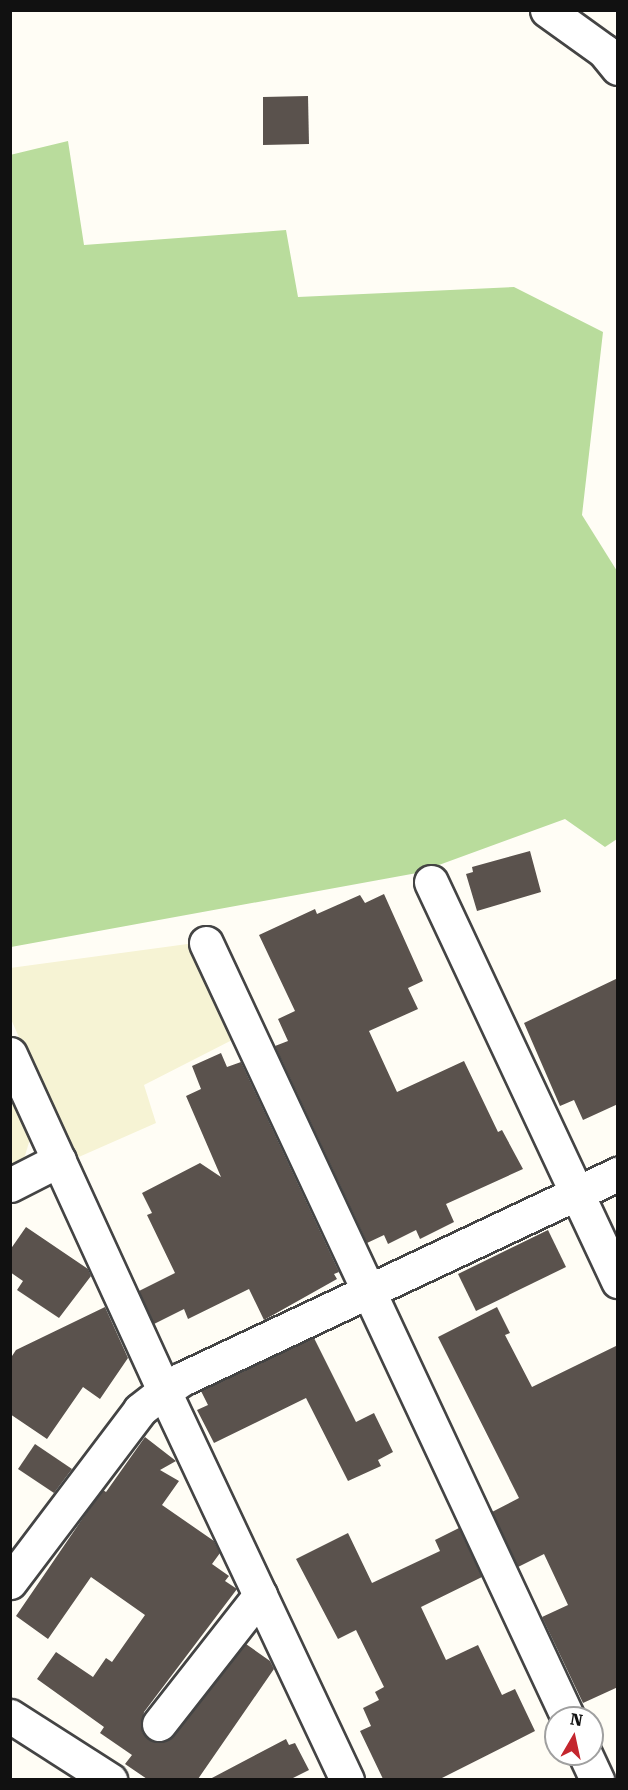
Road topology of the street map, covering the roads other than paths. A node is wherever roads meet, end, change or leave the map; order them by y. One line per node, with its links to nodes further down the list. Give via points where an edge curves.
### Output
1 (547, 10): 2 (street, via 604,51)
2 (618, 68)
3 (431, 882): 9 (street)
4 (206, 943): 11 (street)
5 (10, 1054): 6 (street)
6 (59, 1160): 8 (street); 12 (street)
7 (618, 1174): 9 (street)
8 (10, 1185)
9 (577, 1194): 10 (street); 11 (street)
10 (618, 1281)
11 (368, 1293): 12 (street, via 182,1379); 15 (street)
12 (164, 1391): 13 (street, via 140,1410); 14 (street)
13 (10, 1582)
14 (260, 1595): 17 (street); 20 (street)
15 (562, 1706)
16 (10, 1716): 18 (street)
17 (159, 1724)
18 (73, 1770): 19 (street)
19 (110, 1779)
20 (347, 1779)

